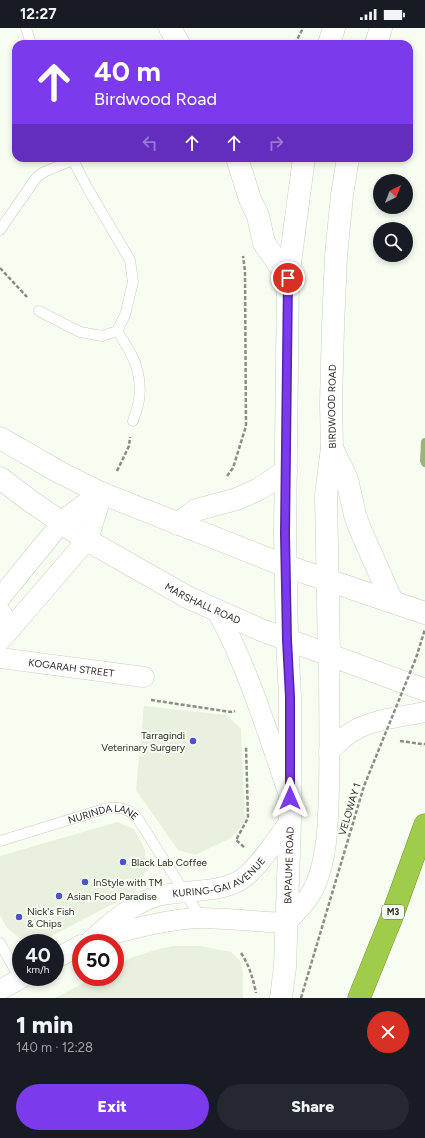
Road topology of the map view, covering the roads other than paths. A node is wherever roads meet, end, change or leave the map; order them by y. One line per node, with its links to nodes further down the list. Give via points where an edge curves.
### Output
1 (26, 28): 5 (lane)
2 (170, 28): 6 (main road)
3 (334, 28): 7 (main road)
4 (381, 28): 8 (main road)
5 (30, 40)
6 (177, 40)
7 (330, 40)
8 (377, 40)
9 (66, 162): 14 (lane, via 36,178)
10 (74, 162): 17 (lane, via 130,260 133,282 125,315)
11 (238, 162): 15 (main road, via 258,216 264,243)
12 (303, 162): 15 (main road)
13 (347, 162): 20 (main road, BIRDWOOD ROAD, via 336,256)
14 (0, 230)
15 (288, 278): 21 (main road)
16 (40, 311): 17 (lane, via 80,332 102,336)
17 (117, 331): 18 (lane, via 130,350 140,382 139,401)
18 (133, 421)
19 (0, 438): 23 (main road)
20 (332, 448): 28 (main road, BIRDWOOD ROAD, via 326,495); 30 (main road, via 347,479 360,529)
21 (286, 472): 25 (main road, via 237,499 196,510); 27 (main road)
22 (0, 478): 24 (main road, MARSHALL ROAD)
23 (101, 493): 24 (main road); 25 (main road); 26 (main road)
24 (62, 522): 26 (main road, MARSHALL ROAD); 29 (street)
25 (178, 524): 27 (main road)
26 (87, 540): 32 (main road, MARSHALL ROAD); 34 (street)
27 (286, 566): 28 (main road); 35 (main road)
28 (328, 580): 30 (main road); 36 (main road, BIRDWOOD ROAD)
29 (0, 598)
30 (392, 601): 33 (main road)
31 (0, 611): 34 (street)
32 (217, 611): 35 (main road, MARSHALL ROAD); 42 (street, via 250,681)
33 (425, 613)
34 (6, 635)
35 (287, 640): 36 (main road, MARSHALL ROAD); 42 (main road, BAPAUME ROAD)
36 (328, 655): 39 (main road, MARSHALL ROAD); 41 (street, BAPAUME ROAD)
37 (0, 658): 38 (street, KOGARAH STREET)
38 (144, 677)
39 (425, 690)
40 (425, 712): 41 (street, via 380,721 361,728 350,733)
41 (330, 752): 48 (street, BAPAUME ROAD, via 328,814 320,872 314,889)
42 (290, 798): 43 (main road, BAPAUME ROAD)
43 (290, 821): 46 (street, KURING-GAI AVENUE, via 251,871 240,880 228,886); 48 (main road, BAPAUME ROAD)
44 (425, 825): 56 (highway, M3)
45 (0, 841): 46 (lane, NURINDA LANE, via 104,809 123,808 138,819)
46 (185, 892): 47 (lane, NURINDA LANE); 49 (street, KURING-GAI AVENUE, via 158,896 138,905)
47 (201, 918): 48 (street, KURING-GAI AVENUE); 50 (street, KURING-GAI AVENUE, via 169,921)
48 (286, 923): 55 (main road, BAPAUME ROAD)
49 (97, 934)
50 (118, 934)
51 (0, 943): 52 (lane)
52 (12, 962)
53 (12, 983): 54 (street)
54 (0, 990)
55 (281, 998)
56 (359, 998)

